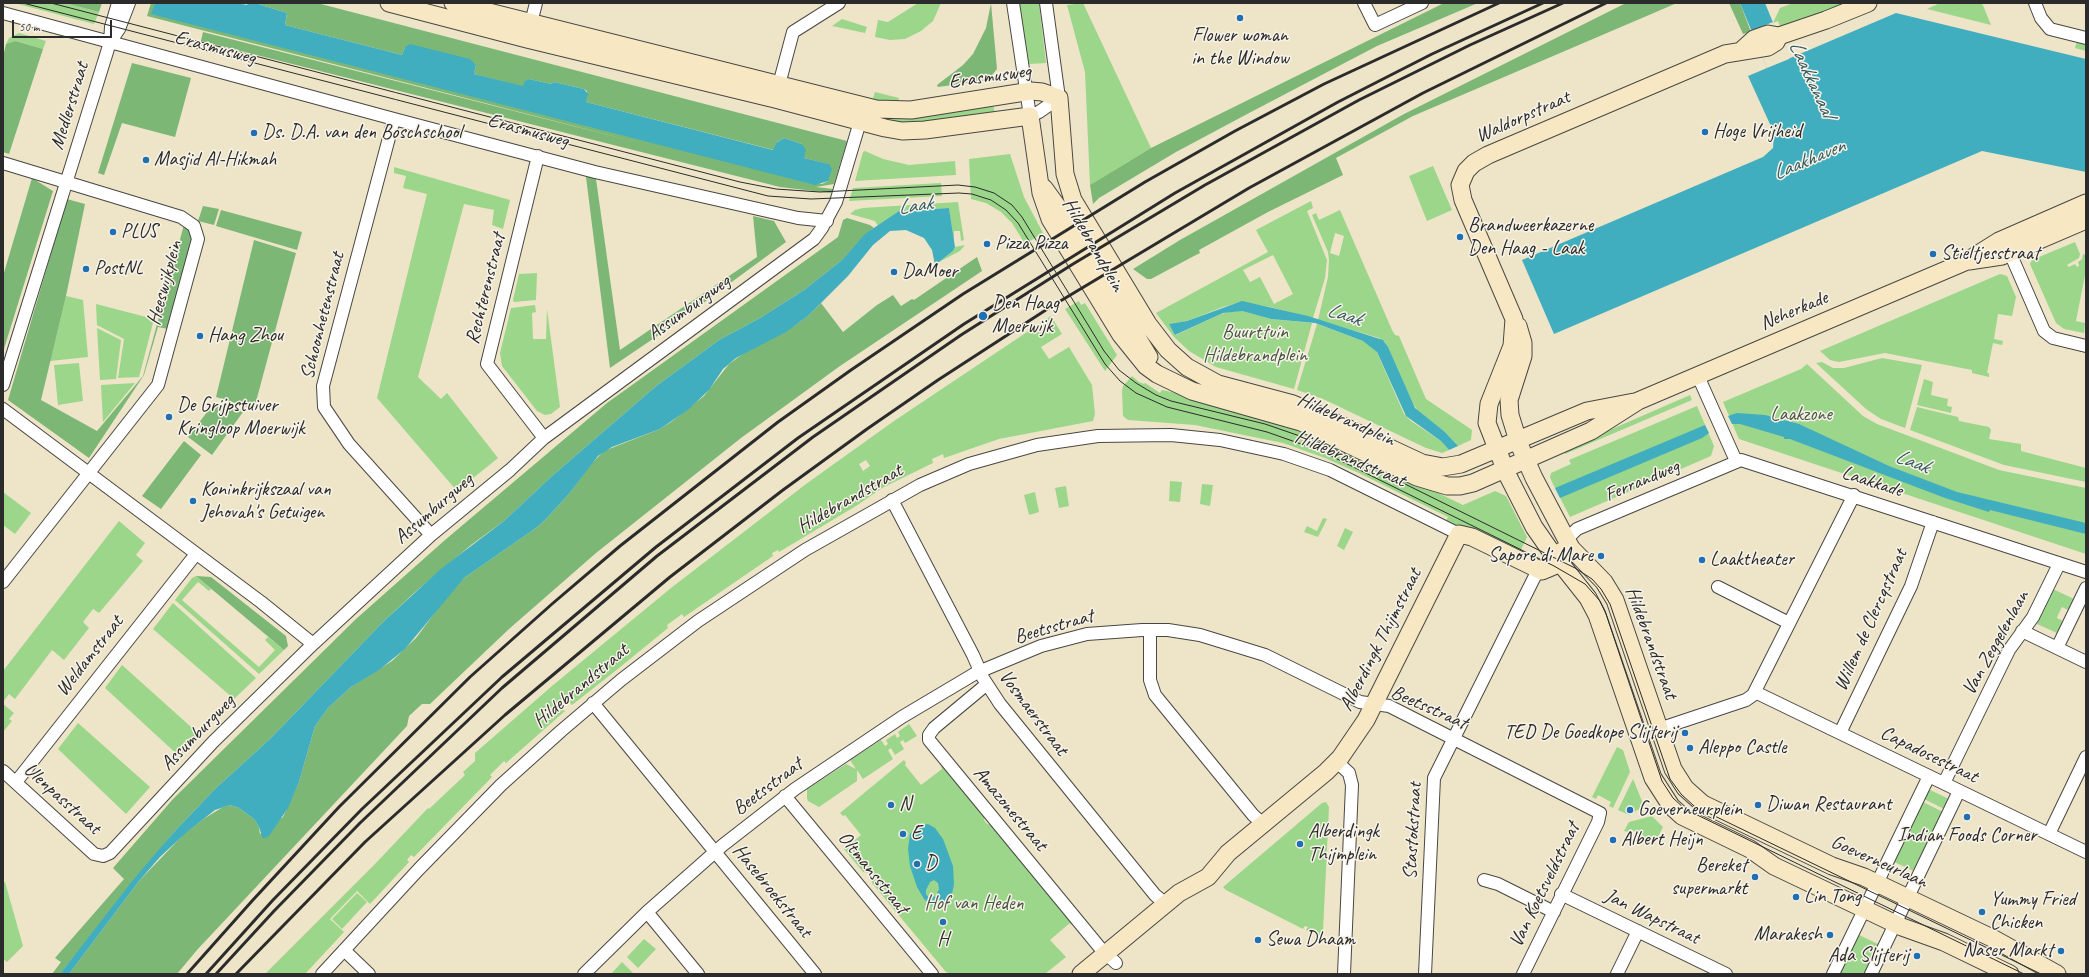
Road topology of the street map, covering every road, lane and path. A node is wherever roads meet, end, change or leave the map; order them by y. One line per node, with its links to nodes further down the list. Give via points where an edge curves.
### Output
1 (118, 3): 16 (street, Medlerstraat, via 111,27)
2 (129, 3): 16 (street, Medlerstraat, via 119,29)
3 (389, 3): 17 (main road, Erasmusweg, via 527,39)
4 (453, 3): 14 (main road, Erasmusweg)
5 (536, 3): 14 (street)
6 (839, 3): 17 (street, via 793,32)
7 (1013, 3): 18 (street)
8 (1046, 3): 19 (street)
9 (1364, 3): 10 (street, via 1375,25)
10 (1422, 3)
11 (1868, 3): 33 (main road, Waldorpstraat, via 1779,36 1768,34 1757,45 1725,54 1474,163 1466,171 1460,185 1463,200)
12 (2035, 3): 15 (street, via 2041,18 2050,29)
13 (4, 16): 16 (street, Erasmusweg)
14 (531, 23): 17 (main road, Erasmusweg)
15 (2086, 38)
16 (110, 42): 22 (street, Erasmusweg); 27 (street, Medlerstraat)
17 (776, 92): 20 (main road, Erasmusweg)
18 (1027, 92): 19 (main road, Erasmusweg, via 1042,92); 20 (main road, Erasmusweg, via 911,110 885,110); 21 (street)
19 (1059, 98): 21 (street, Erasmusweg); 25 (main road, Hildebrandplein)
20 (862, 114): 21 (main road, Erasmusweg, via 895,130 918,131); 31 (street, via 836,202)
21 (1030, 116): 26 (main road, Hildebrandplein)
22 (394, 119): 23 (street, Erasmusweg); 53 (street, Schoonhetenstraat, via 323,386 324,407 349,444)
23 (538, 156): 31 (street, Erasmusweg, via 595,172 791,216); 42 (street, Rechterenstraat, via 487,364)
24 (3, 163): 27 (street, Heeswijkplein)
25 (1065, 174): 29 (main road, Hildebrandplein); 38 (main road, Hildebrandplein, via 1078,211 1156,337 1187,367)
26 (1039, 179): 29 (main road, Hildebrandplein); 37 (main road, Hildebrandplein, via 1052,224 1121,335 1142,362)
27 (67, 181): 39 (street); 48 (street, Heeswijkplein, via 181,217 194,226 198,239 158,385)
28 (2086, 203): 32 (main road, Neherkade)
29 (1065, 217): 34 (main road, Hildebrandplein)
30 (2086, 220): 32 (main road, Neherkade)
31 (827, 221): 42 (street, Assumburgweg, via 817,236 798,252)
32 (2007, 246): 35 (street, via 2047,335); 36 (main road, Neherkade, via 1996,257 1967,261)
33 (1511, 312): 43 (main road, Waldorpstraat, via 1519,328 1523,348 1522,364 1509,400 1510,415); 44 (main road, Waldorpstraat, via 1514,327 1512,346 1487,415 1487,423)
34 (1129, 322): 37 (main road, Hildebrandplein, via 1146,354); 38 (main road, Hildebrandplein, via 1159,356 1179,372 1199,382)
35 (2086, 346)
36 (1698, 376): 40 (main road, Neherkade); 46 (street)
37 (1168, 379): 47 (main road, Hildebrandplein, via 1197,393 1278,414 1308,425 1413,475 1439,484 1454,487 1467,485)
38 (1218, 384): 44 (main road, Hildebrandplein, via 1300,407 1426,465 1455,466)
39 (3, 385)
40 (1638, 402): 43 (main road, Neherkade, via 1587,411); 45 (main road, Neherkade, via 1591,431)
41 (3, 409): 48 (street)
42 (544, 438): 53 (street, Assumburgweg, via 510,470)
43 (1518, 440): 44 (main road, Hildebrandplein); 45 (main road, Waldorpstraat)
44 (1497, 449): 47 (main road, Hildebrandstraat)
45 (1526, 460): 47 (main road, Neherkade); 54 (main road, Hildebrandstraat)
46 (1736, 461): 49 (street, Laakkade, via 1743,460); 54 (street, Ferrandweg, via 1577,529)
47 (1505, 469): 56 (main road, Hildebrandstraat, via 1534,527)
48 (90, 472): 55 (street); 60 (street, Heeswijkplein)
49 (1854, 495): 51 (street, Laakkade); 63 (street)
50 (892, 500): 52 (street, Hildebrandstraat, via 964,466 1029,446 1098,436 1171,435 1228,442 1297,458 1348,478); 69 (street, Vosmaerstraat); 72 (street, Hildebrandstraat, via 820,541 740,592)
51 (1933, 522): 57 (street, Laakkade); 75 (street, Willem de Clercqstraat, via 1911,586)
52 (1459, 534): 58 (main road, Hildebrandstraat, via 1472,537); 73 (main road, Alberdingk Thijmstraat)
53 (431, 535): 66 (street, Assumburgweg)
54 (1566, 540): 56 (main road); 74 (main road, Hildebrandstraat, via 1576,556 1604,582 1615,600)
55 (196, 554): 66 (street); 81 (street, Weldamstraat)
56 (1555, 557): 58 (main road, via 1545,571); 96 (main road, Hildebrandstraat, via 1588,598 1598,615 1653,778 1668,803 1688,820 1750,849 1771,864)
57 (2060, 564): 59 (street, Laakkade); 65 (street, Van Zeggelenlaan, via 2035,614)
58 (1533, 567): 76 (street, Stastokstraat)
59 (2086, 572)
60 (3, 582)
61 (1718, 587): 63 (street)
62 (2086, 588): 67 (street)
63 (1789, 623): 71 (street)
64 (1150, 630): 69 (street, Beetsstraat, via 1111,631 1068,638); 73 (street, Beetsstraat, via 1200,635 1245,648 1360,702); 86 (street, via 1150,682 1155,695 1250,812)
65 (2022, 631): 67 (street); 82 (street, Van Zeggelenlaan, via 2009,650)
66 (313, 644): 90 (street, Assumburgweg, via 213,742 110,853 103,856)
67 (2057, 648): 68 (street)
68 (2086, 662)
69 (980, 671): 70 (street, Vosmaerstraat); 84 (street, Beetsstraat, via 880,731)
70 (987, 684): 95 (street, Vosmaerstraat, via 1022,733 1155,895); 102 (street, Amazonestraat, via 929,735 932,745)
71 (1755, 692): 74 (street, via 1746,700); 75 (street, Capadosestraat)
72 (593, 703): 88 (street, Hasebroekstraat); 101 (street, Hildebrandstraat, via 501,785 418,869)
73 (1374, 704): 76 (street, Beetsstraat, via 1389,706); 78 (main road, Alberdingk Thijmstraat, via 1356,738)
74 (1659, 729): 92 (main road, Goeverneurlaan, via 1676,775 1685,788 1703,804 1832,866)
75 (1840, 733): 80 (street, Capadosestraat)
76 (1453, 738): 85 (street, Beetsstraat); 111 (street, Stastokstraat, via 1434,780)
77 (2086, 756): 87 (street)
78 (1336, 762): 86 (main road); 110 (street, via 1349,773 1352,785)
79 (3, 771): 81 (street, Ulenpasstraat)
80 (1929, 776): 82 (street, Capadosestraat); 92 (street)
81 (16, 782): 90 (street, Ulenpasstraat)
82 (1944, 783): 83 (street, Capadosestraat)
83 (1959, 791): 87 (street, Capadosestraat); 94 (street)
84 (785, 796): 88 (street, Beetsstraat); 108 (street, Oltmansstraat)
85 (1600, 813): 93 (street, Van Koetsveldstraat)
86 (1263, 824): 95 (main road, via 1228,853 1208,876)
87 (2049, 834): 89 (street, Capadosestraat)
88 (716, 851): 97 (street, Beetsstraat); 107 (street, Hasebroekstraat)
89 (2086, 852)
90 (94, 854)
91 (1484, 880): 98 (street, via 1498,884)
92 (1877, 883): 94 (main road, Goeverneurlaan); 96 (street)
93 (1561, 894): 98 (street, Van Koetsveldstraat); 100 (street, Jan Wapstraat)
94 (1908, 898): 99 (street); 118 (main road, Goeverneurlaan, via 2000,942)
95 (1166, 904): 102 (main road)
96 (1865, 909): 99 (main road); 115 (street)
97 (647, 912): 105 (street, Beetsstraat); 106 (street)
98 (1554, 912): 112 (street, Van Koetsveldstraat)
99 (1895, 924): 116 (street); 117 (main road, via 1944,942)
100 (1638, 931): 113 (street); 114 (street, Jan Wapstraat)
101 (344, 950): 103 (street, Hildebrandstraat); 104 (street)
102 (1111, 958): 109 (main road)
103 (322, 974)
104 (369, 974)
105 (584, 974)
106 (698, 974)
107 (815, 974)
108 (932, 974)
109 (1081, 974)
110 (1344, 974)
111 (1425, 974)
112 (1523, 974)
113 (1617, 974)
114 (1726, 974)
115 (1833, 974)
116 (1871, 974)
117 (2010, 974)
118 (2057, 974)

